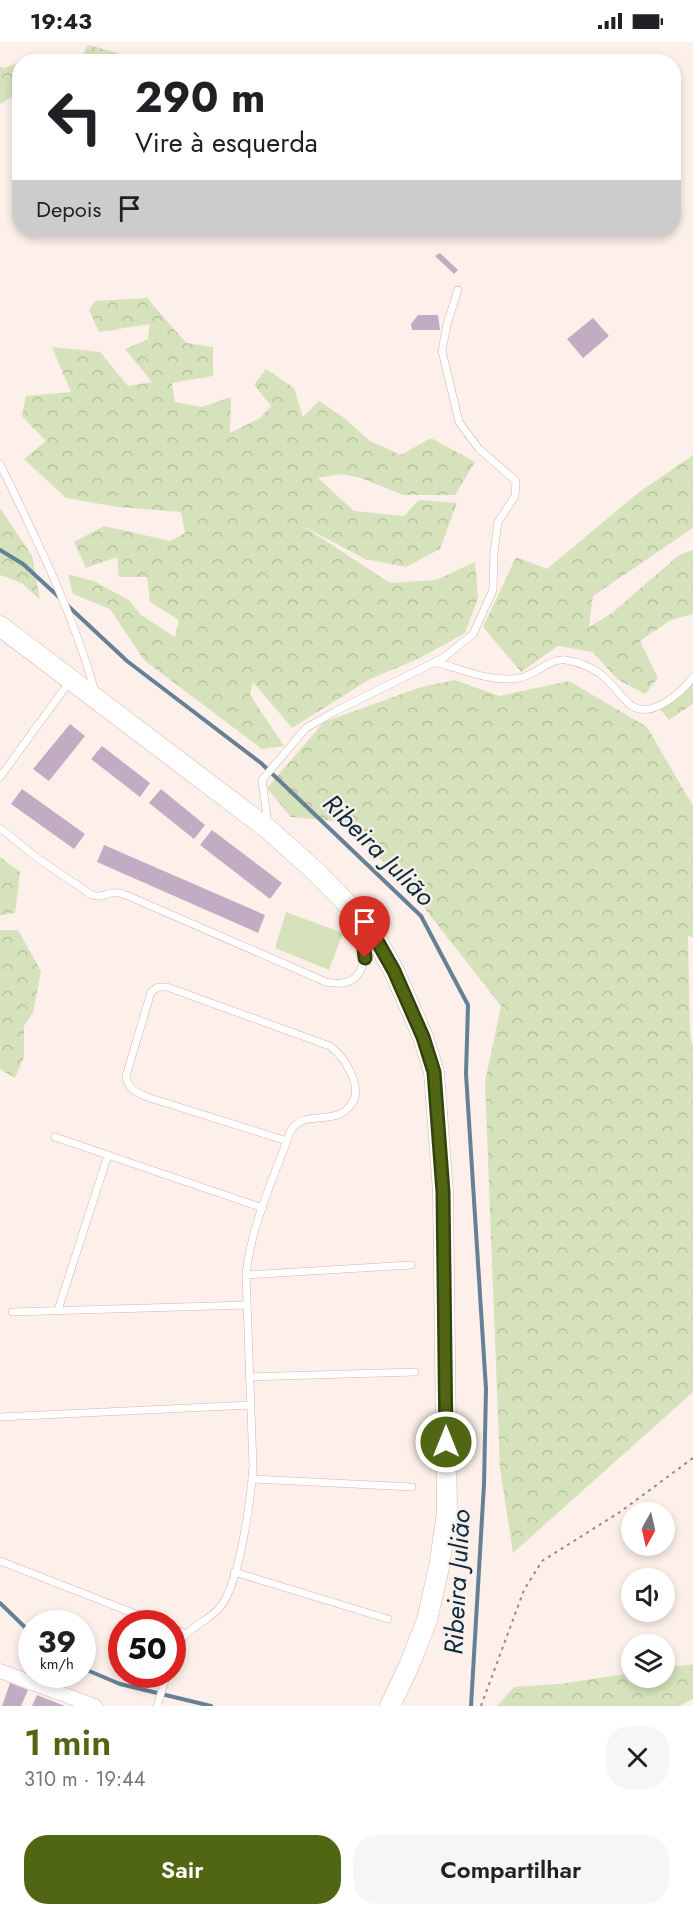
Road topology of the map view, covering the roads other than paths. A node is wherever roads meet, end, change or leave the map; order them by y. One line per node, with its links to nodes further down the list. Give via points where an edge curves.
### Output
1 (458, 290): 4 (lane, via 442,351 459,422 479,449 516,481 515,496 498,522 493,590 473,634)
2 (0, 464): 7 (lane, via 46,563 85,659)
3 (0, 626): 6 (main road)
4 (435, 662): 5 (lane, via 509,679 523,677 557,660 567,660 603,675 634,708 645,709 670,700); 10 (lane, via 306,728 262,780)
5 (693, 677)
6 (71, 679): 7 (main road); 8 (lane)
7 (96, 698): 10 (main road)
8 (0, 777)
9 (0, 828): 11 (lane, via 92,895 100,897 112,891 126,895 326,982 350,982 363,963 362,931)
10 (268, 829): 11 (main road)
11 (355, 912): 36 (main road, via 394,971 431,1061 443,1192 447,1513 427,1620)
12 (55, 1137): 14 (lane)
13 (286, 1141): 13 (lane, via 147,1097 128,1085 126,1076 150,992 167,987 330,1046 341,1054 356,1088 348,1111 295,1124); 15 (lane)
14 (108, 1155): 15 (lane); 19 (lane)
15 (263, 1208): 17 (lane, via 248,1254)
16 (411, 1265): 17 (lane)
17 (246, 1275): 18 (lane)
18 (247, 1305): 19 (lane); 22 (lane)
19 (58, 1310): 20 (lane)
20 (12, 1312)
21 (415, 1372): 22 (lane)
22 (249, 1377): 23 (lane)
23 (251, 1405): 24 (lane); 25 (lane)
24 (0, 1417)
25 (252, 1479): 26 (lane); 28 (lane)
26 (412, 1487)
27 (0, 1561): 29 (lane)
28 (234, 1572): 30 (lane); 31 (lane, via 220,1608)
29 (126, 1610)
30 (388, 1619)
31 (186, 1634)
32 (0, 1671): 34 (street)
33 (163, 1688): 35 (lane)
34 (95, 1706)
35 (157, 1706)
36 (390, 1706)

